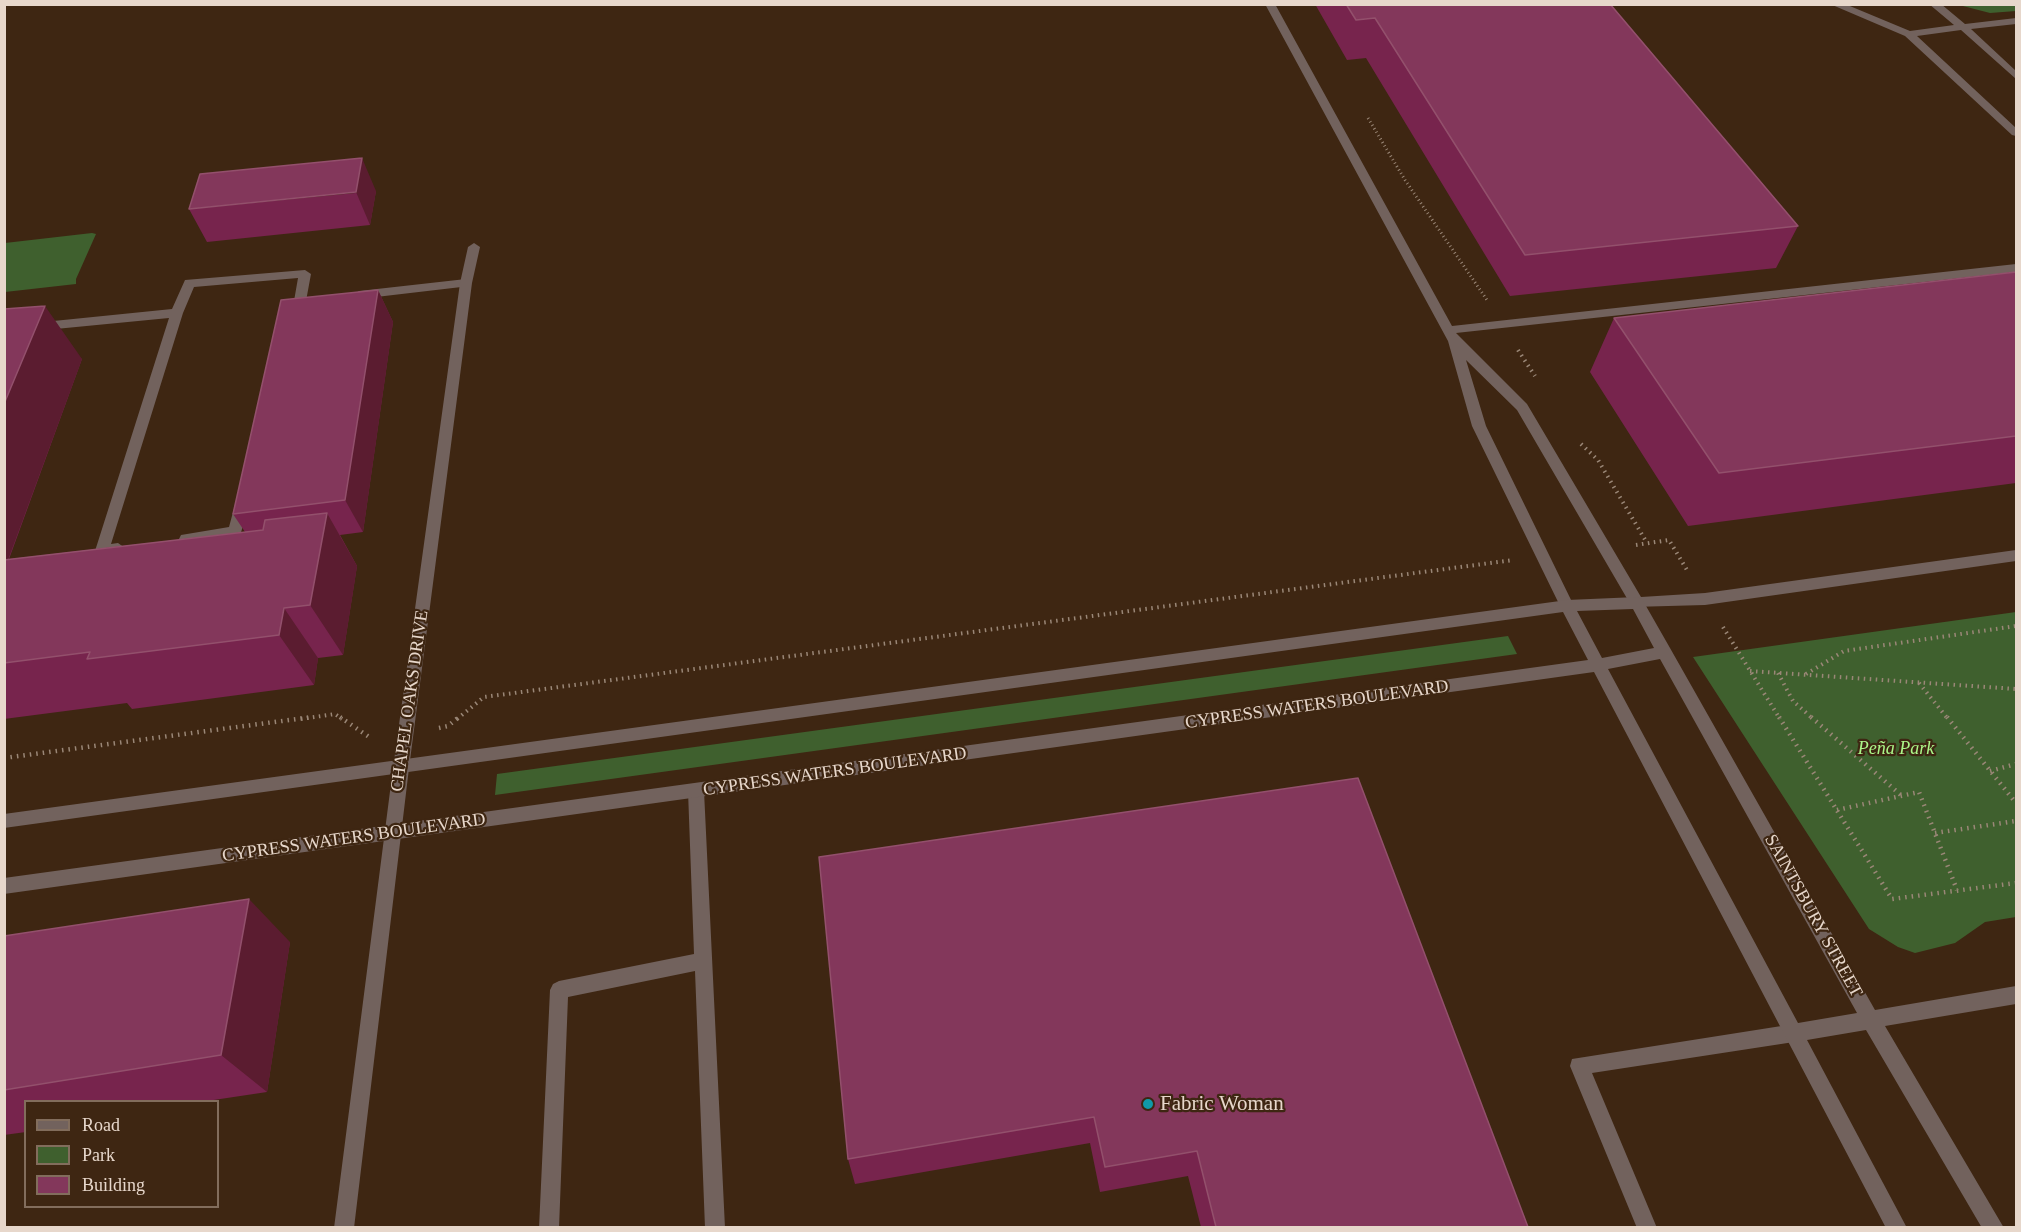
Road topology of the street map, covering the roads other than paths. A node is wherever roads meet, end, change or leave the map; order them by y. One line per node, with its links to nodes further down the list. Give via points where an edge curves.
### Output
1 (1270, 4): 16 (street)
2 (1835, 4): 6 (street)
3 (1934, 4): 5 (street)
4 (2016, 21): 5 (street)
5 (1963, 27): 6 (street); 7 (street)
6 (1909, 34): 8 (street)
7 (2016, 75)
8 (2016, 133)
9 (474, 246): 11 (street, CHAPEL OAKS DRIVE)
10 (2016, 268): 16 (street, via 1501,325)
11 (466, 283): 12 (street); 25 (street, CHAPEL OAKS DRIVE)
12 (347, 296)
13 (303, 305): 14 (street, via 304,273 189,283)
14 (177, 313): 15 (street); 19 (street, via 102,551)
15 (4, 330)
16 (1452, 336): 21 (street, SAINTSBURY STREET, via 1522,407); 22 (street, via 1479,426)
17 (248, 486): 18 (street, via 235,532)
18 (168, 541)
19 (135, 546)
20 (2016, 556): 21 (street, via 1705,599)
21 (1637, 603): 22 (street); 23 (street, SAINTSBURY STREET)
22 (1567, 606): 24 (street); 25 (street)
23 (1665, 652): 24 (street, CYPRESS WATERS BOULEVARD); 32 (street, SAINTSBURY STREET)
24 (1599, 665): 26 (street, CYPRESS WATERS BOULEVARD); 33 (street)
25 (401, 768): 27 (street); 28 (street, CHAPEL OAKS DRIVE)
26 (696, 791): 28 (street, CYPRESS WATERS BOULEVARD); 30 (street)
27 (4, 821)
28 (393, 832): 29 (street, CYPRESS WATERS BOULEVARD); 34 (street, CHAPEL OAKS DRIVE)
29 (4, 886)
30 (703, 961): 35 (street, via 559,990); 36 (street)
31 (2016, 995): 32 (street)
32 (1871, 1021): 33 (street); 39 (street, SAINTSBURY STREET)
33 (1794, 1033): 37 (street, via 1580,1066); 38 (street)
34 (344, 1227)
35 (549, 1227)
36 (715, 1227)
37 (1647, 1227)
38 (1898, 1227)
39 (1994, 1227)

